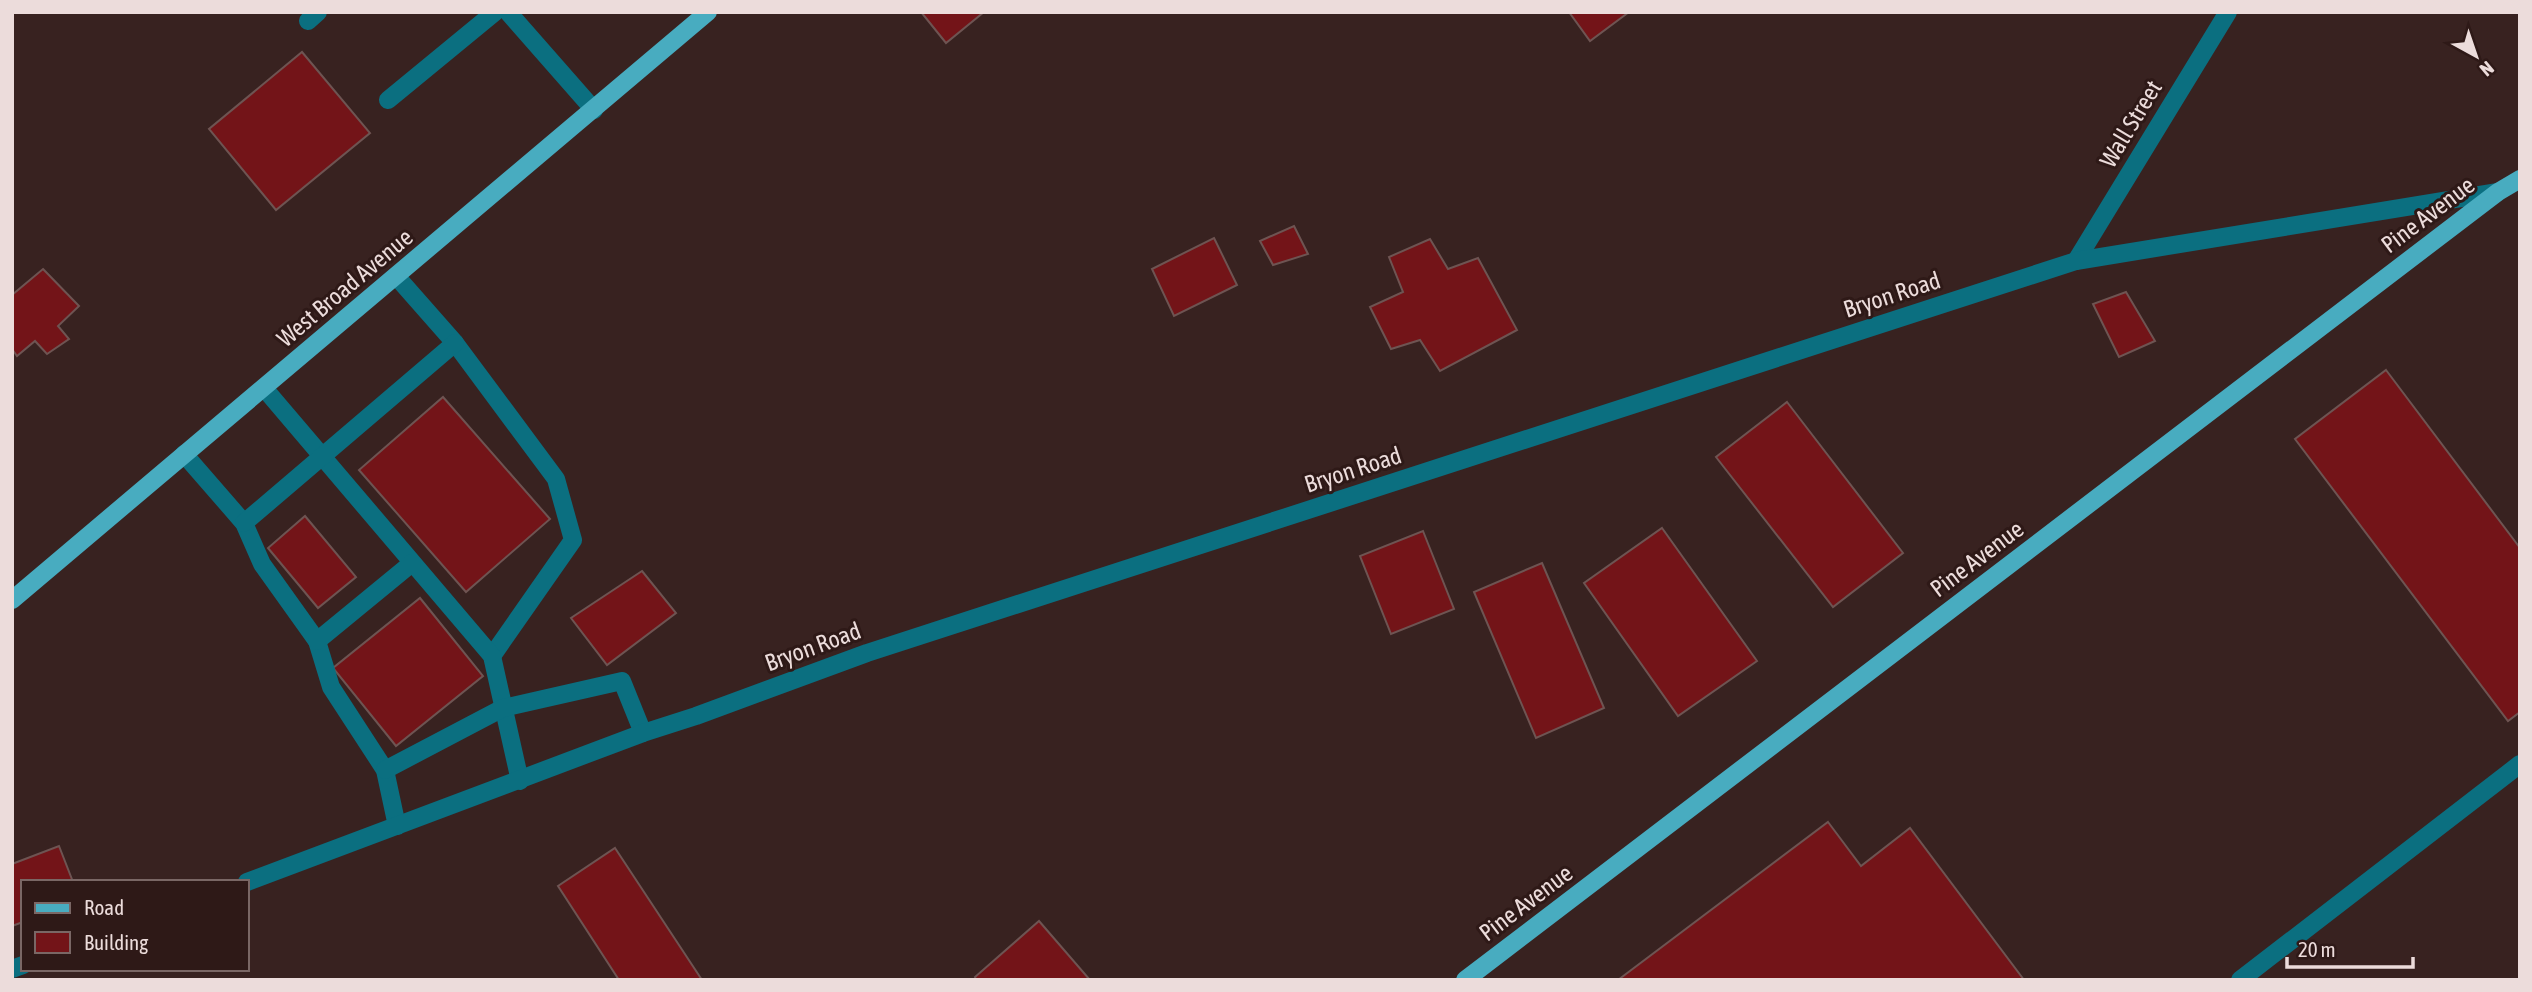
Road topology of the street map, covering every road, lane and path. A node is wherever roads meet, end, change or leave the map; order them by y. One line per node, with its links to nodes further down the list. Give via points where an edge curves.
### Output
1 (495, 12): 5 (street)
2 (508, 12): 6 (street)
3 (708, 12): 6 (main road, West Broad Avenue)
4 (2228, 12): 9 (street, Wall Street)
5 (388, 100)
6 (594, 110): 10 (main road, West Broad Avenue)
7 (2520, 179): 8 (main road, Pine Avenue)
8 (2498, 192): 9 (street, Bryon Road); 27 (main road, Pine Avenue)
9 (2076, 261): 21 (street, Bryon Road, via 867,653)
10 (396, 276): 11 (street); 12 (main road, West Broad Avenue)
11 (455, 343): 14 (street); 19 (street, via 556,479 573,540)
12 (264, 388): 13 (main road, West Broad Avenue); 14 (street)
13 (184, 454): 15 (street); 17 (main road, West Broad Avenue)
14 (322, 456): 15 (street); 16 (street)
15 (244, 523): 18 (street, via 262,564)
16 (412, 563): 18 (street); 19 (street)
17 (12, 600)
18 (317, 641): 23 (street, via 331,687)
19 (492, 656): 20 (street)
20 (503, 708): 21 (street, via 622,681); 23 (street); 24 (street)
21 (643, 733): 24 (street, Bryon Road)
22 (2520, 764): 28 (street)
23 (385, 771): 25 (street)
24 (520, 781): 25 (street, Bryon Road)
25 (397, 826): 26 (street, Bryon Road)
26 (248, 882)
27 (1465, 980)
28 (2240, 980)

